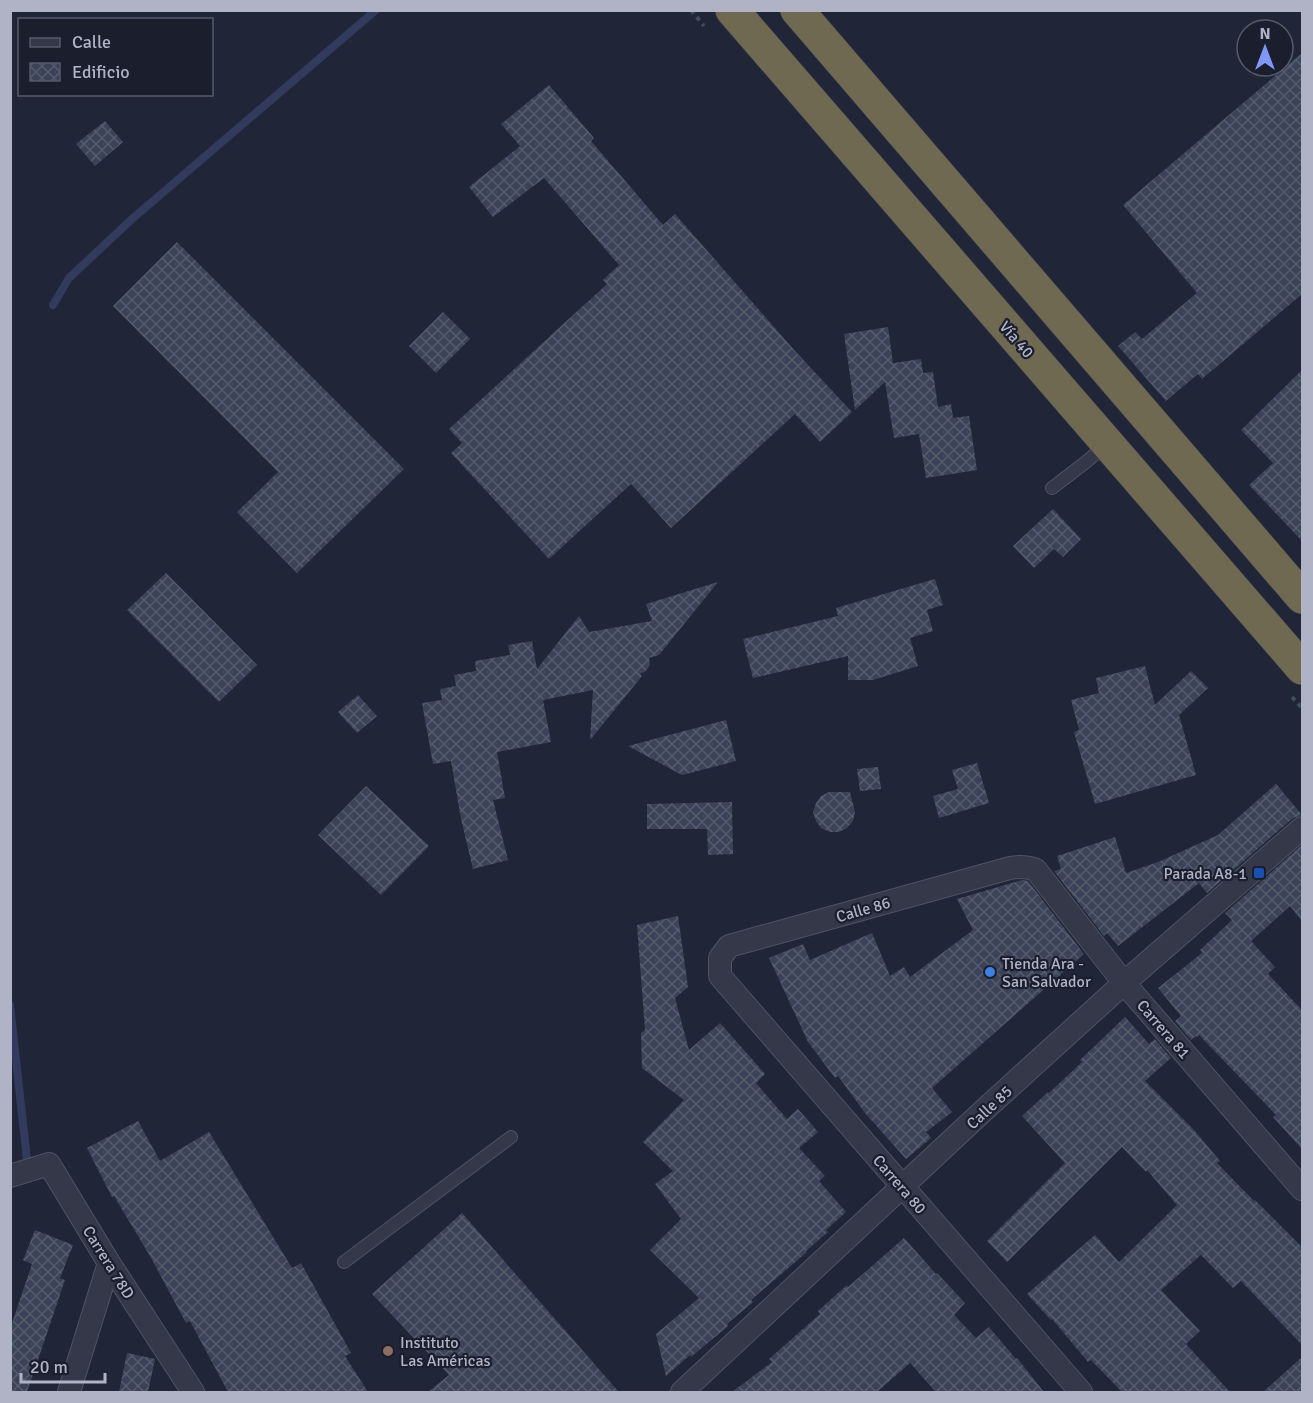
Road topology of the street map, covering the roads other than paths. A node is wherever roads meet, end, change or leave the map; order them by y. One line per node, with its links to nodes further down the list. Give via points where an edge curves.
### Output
1 (732, 10): 3 (highway, Vía 40)
2 (797, 10): 5 (highway)
3 (1107, 444): 4 (lane); 6 (highway, Vía 40)
4 (1052, 488)
5 (1302, 597)
6 (1302, 668)
7 (1302, 828): 10 (street, Calle 85)
8 (1029, 867): 9 (street, Calle 86, via 1010,868 729,946 720,958); 10 (street, Carrera 81, via 1036,870)
9 (720, 976): 13 (street, Carrera 80)
10 (1124, 983): 13 (street, Calle 85); 14 (street, Carrera 81)
11 (511, 1137): 15 (lane)
12 (10, 1176): 16 (street, Carrera 78D, via 49,1164)
13 (903, 1186): 19 (street, Calle 85); 20 (street, Carrera 80)
14 (1302, 1189)
15 (344, 1262)
16 (109, 1263): 17 (street); 18 (street, Carrera 78D)
17 (69, 1392)
18 (193, 1392)
19 (685, 1392)
20 (1081, 1392)

